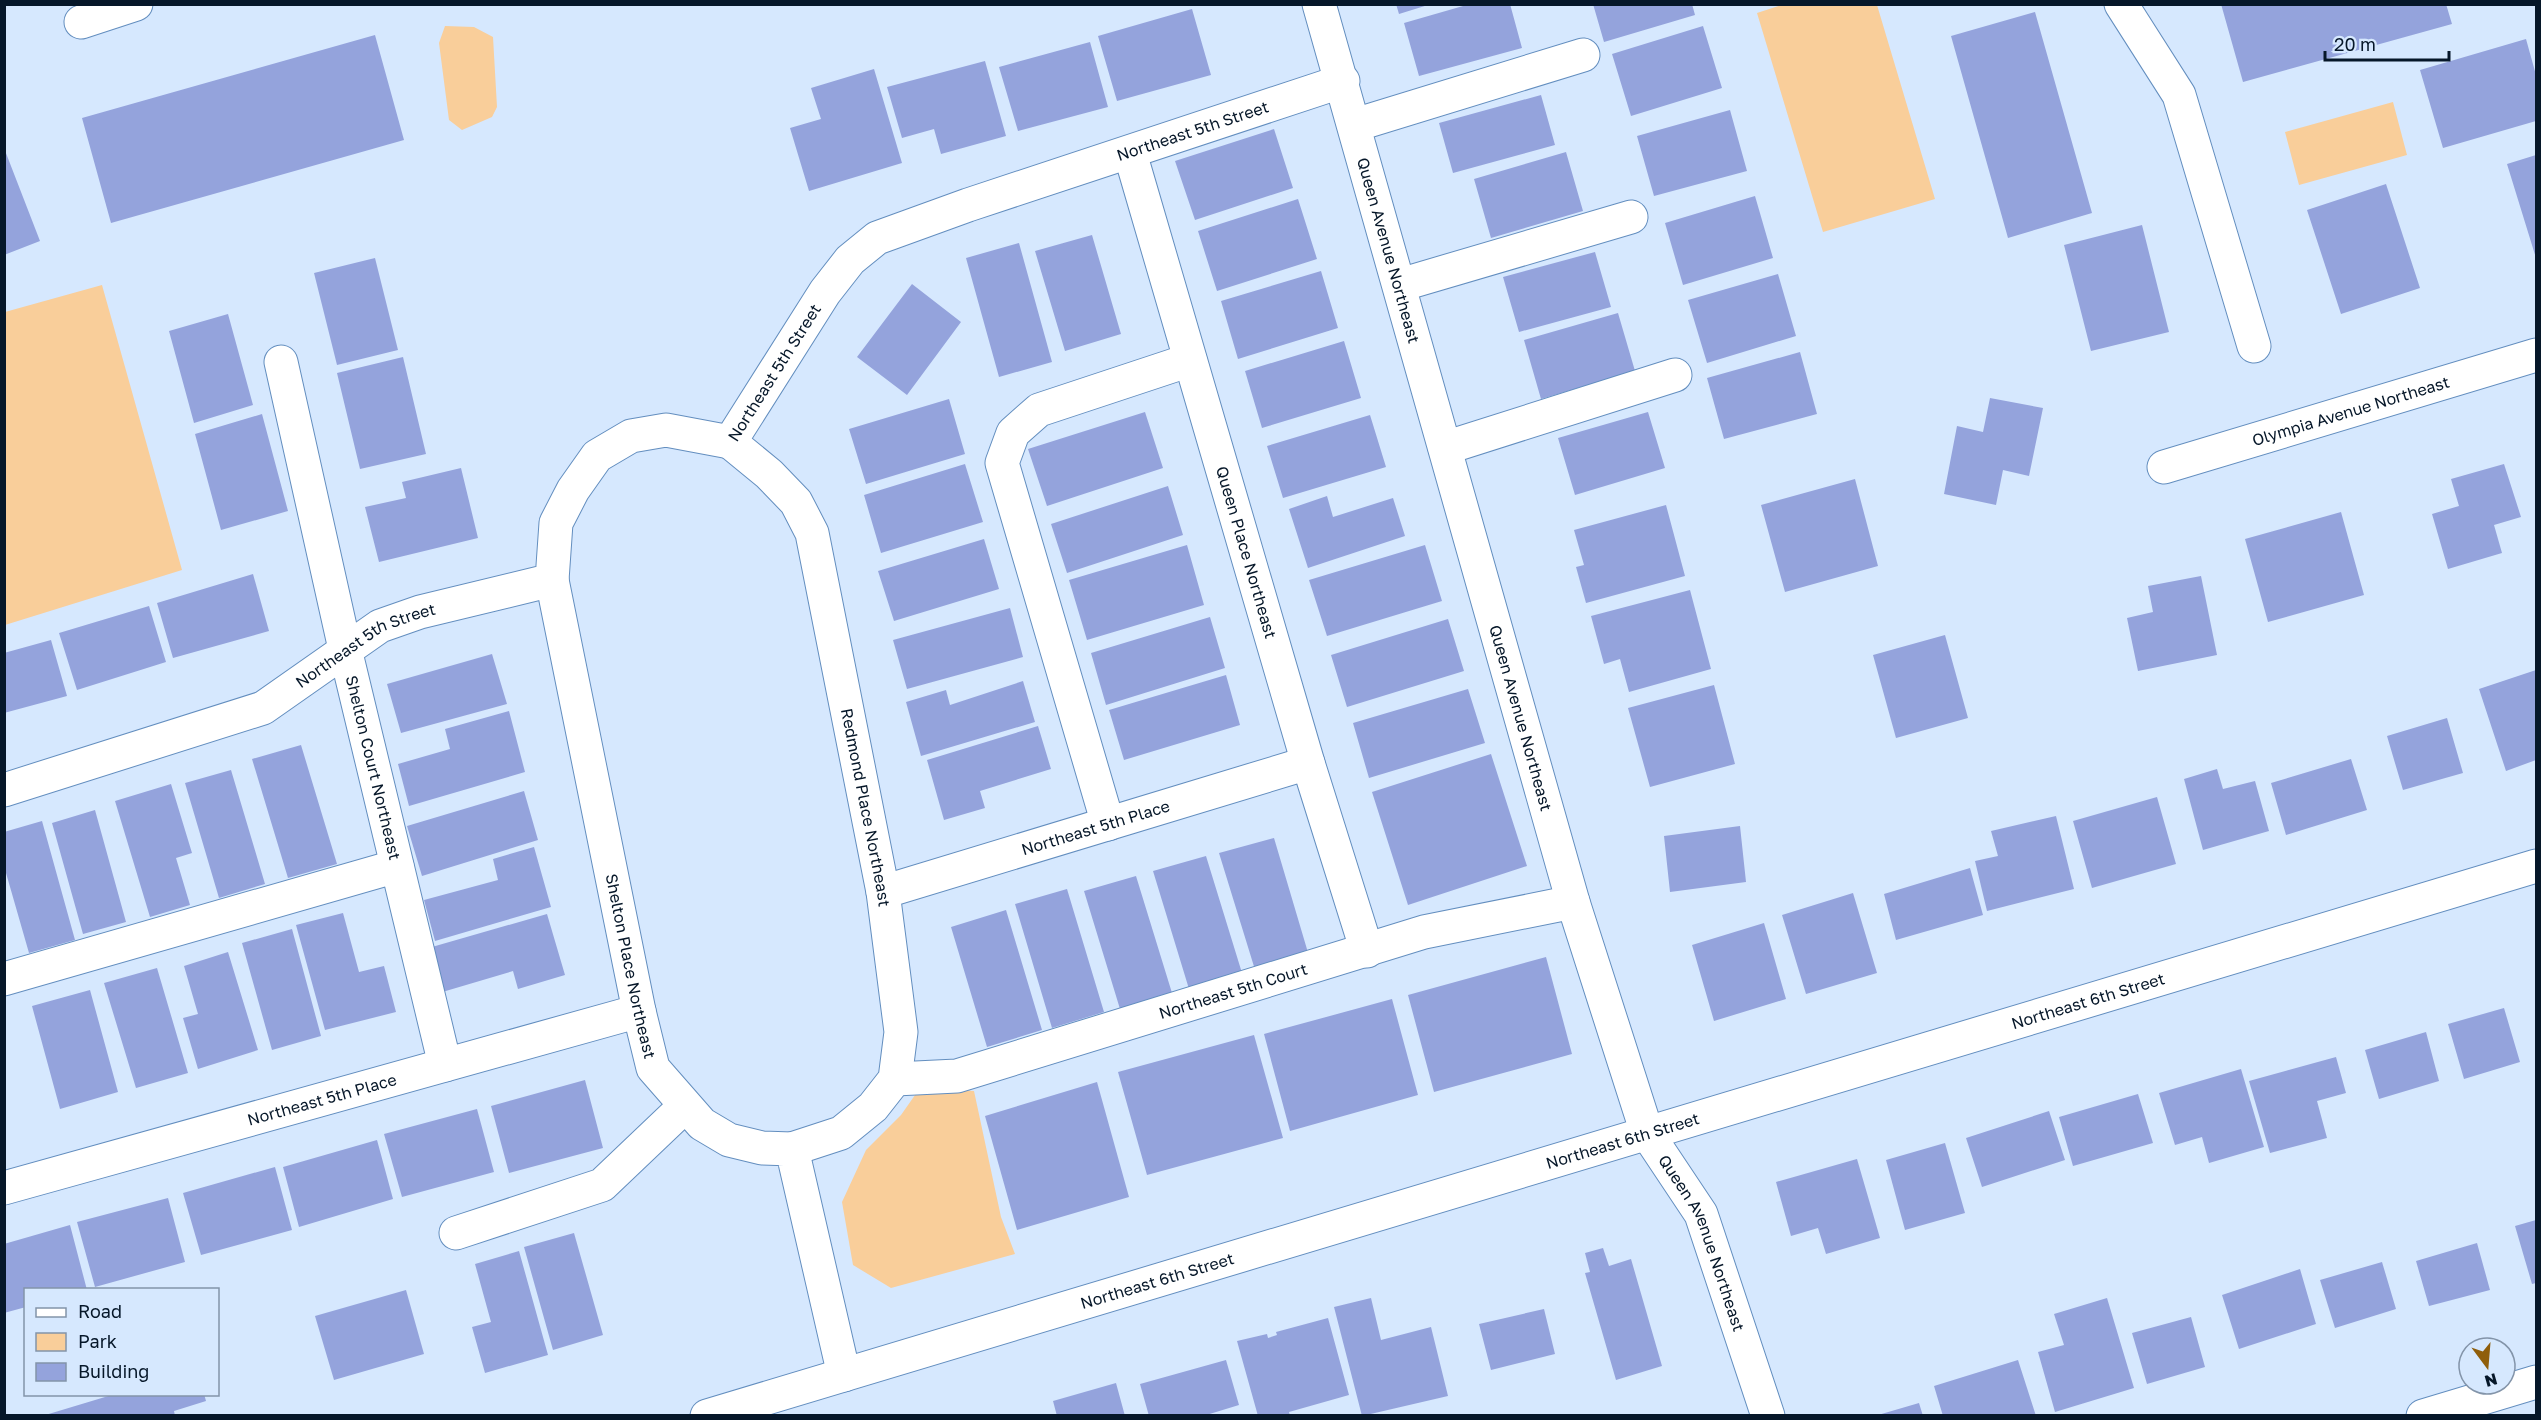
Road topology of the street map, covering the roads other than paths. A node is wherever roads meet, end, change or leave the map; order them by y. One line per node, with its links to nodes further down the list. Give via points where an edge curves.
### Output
1 (136, 4): 4 (street)
2 (1319, 4): 6 (street, Queen Avenue Northeast)
3 (2121, 4): 11 (street, via 2179,95)
4 (81, 22)
5 (1583, 55): 7 (street)
6 (1343, 81): 7 (street, Queen Avenue Northeast); 8 (street, Northeast 5th Street)
7 (1355, 124): 10 (street, Queen Avenue Northeast)
8 (1130, 153): 13 (street, Queen Place Northeast); 16 (street, Northeast 5th Street, via 877,238 850,260 825,292)
9 (1631, 216): 10 (street)
10 (1400, 285): 17 (street, Queen Avenue Northeast)
11 (2254, 346)
12 (2536, 355): 18 (street, Olympia Avenue Northeast)
13 (1190, 360): 21 (street, Queen Place Northeast); 23 (street, via 1039,410 1013,433 1002,463)
14 (281, 362): 20 (street, Shelton Court Northeast)
15 (1675, 375): 17 (street)
16 (730, 442): 19 (street, Northeast 5th Street, via 666,429 631,436 597,456 556,523); 26 (street, Redmond Place Northeast, via 796,502 812,532)
17 (1445, 447): 27 (street, Queen Avenue Northeast)
18 (2164, 467)
19 (552, 580): 20 (street, Northeast 5th Street, via 420,612 380,626); 30 (street, Shelton Place Northeast)
20 (345, 649): 22 (street, Northeast 5th Street, via 263,708); 24 (street, Shelton Court Northeast)
21 (1308, 763): 23 (street, Northeast 5th Place); 28 (street, Queen Place Northeast)
22 (4, 790)
23 (1108, 824): 26 (street, Northeast 5th Place)
24 (397, 866): 29 (street); 31 (street, Shelton Court Northeast)
25 (2536, 866): 34 (street, Northeast 6th Street)
26 (883, 892): 32 (street, Redmond Place Northeast, via 901,1032)
27 (1573, 902): 28 (street, Northeast 5th Court, via 1424,932); 34 (street, Queen Avenue Northeast)
28 (1367, 951): 32 (street, Northeast 5th Court, via 957,1076)
29 (4, 979)
30 (639, 1011): 31 (street, Northeast 5th Place); 33 (street, Shelton Place Northeast, via 653,1068)
31 (445, 1065): 36 (street, Northeast 5th Place)
32 (895, 1079): 35 (street, via 873,1107 841,1133)
33 (685, 1106): 35 (street, Shelton Place Northeast, via 702,1124 729,1140 762,1148); 37 (street, via 602,1185)
34 (1647, 1133): 38 (street, Northeast 6th Street); 41 (street, Queen Avenue Northeast, via 1701,1214)
35 (792, 1149): 38 (street)
36 (6, 1181)
37 (456, 1233)
38 (844, 1374): 40 (street, Northeast 6th Street)
39 (2536, 1382): 42 (street)
40 (707, 1416)
41 (1768, 1416)
42 (2423, 1416)

